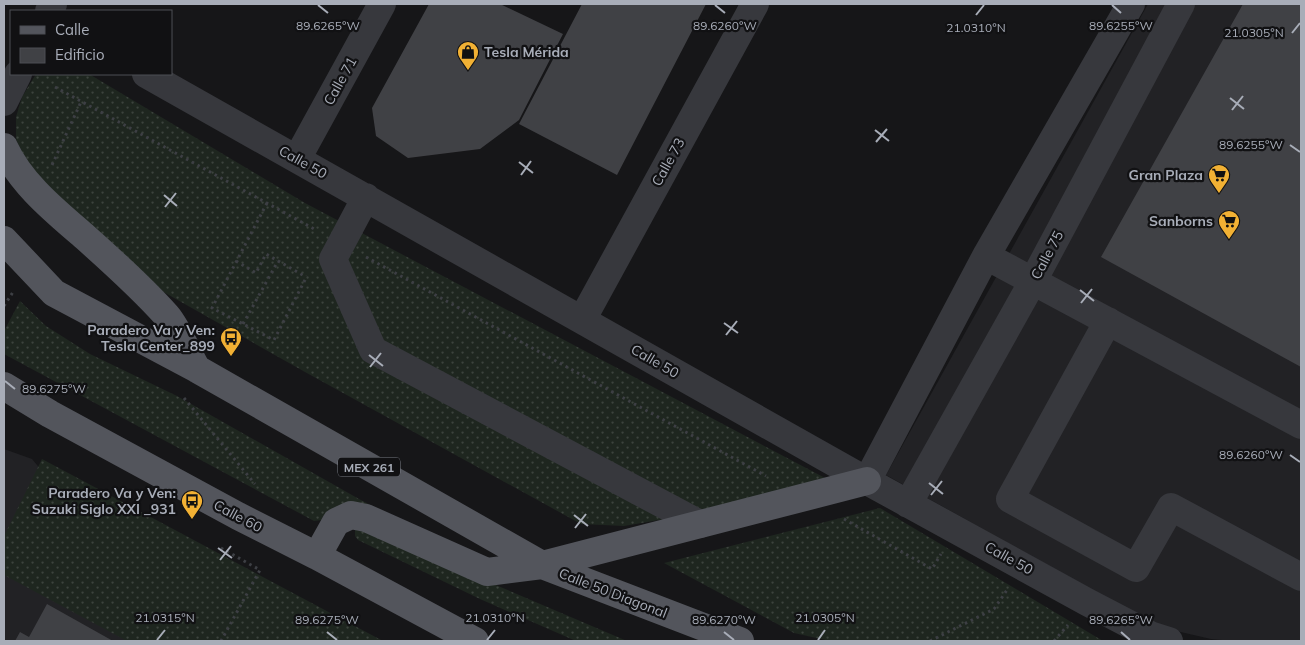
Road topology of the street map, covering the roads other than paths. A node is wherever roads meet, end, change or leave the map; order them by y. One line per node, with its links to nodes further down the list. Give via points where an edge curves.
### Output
1 (382, 4): 9 (street, Calle 71)
2 (755, 4): 14 (street, Calle 73)
3 (1131, 4): 12 (street)
4 (1181, 4): 13 (street, Calle 75)
5 (18, 75): 7 (street)
6 (148, 75): 9 (street, Calle 50)
7 (4, 102)
8 (4, 147): 16 (main road, via 25,180 48,206 86,238 168,318)
9 (298, 158): 10 (street, Calle 50)
10 (366, 197): 14 (street, Calle 50); 23 (street, via 333,259 373,350)
11 (4, 240): 16 (main road, MEX 261, via 54,293)
12 (986, 256): 13 (street); 21 (street)
13 (1033, 281): 15 (street); 22 (street, Calle 75)
14 (582, 320): 21 (street, Calle 50)
15 (1108, 321): 20 (street); 26 (street, via 1010,499 1136,568 1171,507)
16 (197, 370): 25 (main road, MEX 261)
17 (4, 386): 19 (main road, Calle 60)
18 (4, 406): 19 (main road)
19 (50, 414): 24 (main road, Calle 60)
20 (1301, 424)
21 (867, 481): 22 (street, Calle 50); 23 (main road)
22 (908, 504): 29 (street, Calle 50, via 1087,602)
23 (700, 524): 25 (main road)
24 (317, 556): 25 (main road, via 336,522 351,515 366,518 487,572); 27 (main road, Calle 60)
25 (542, 565): 28 (main road, Calle 50 Diagonal / MEX 261)
26 (1301, 577)
27 (475, 641)
28 (740, 641)
29 (1169, 641)

